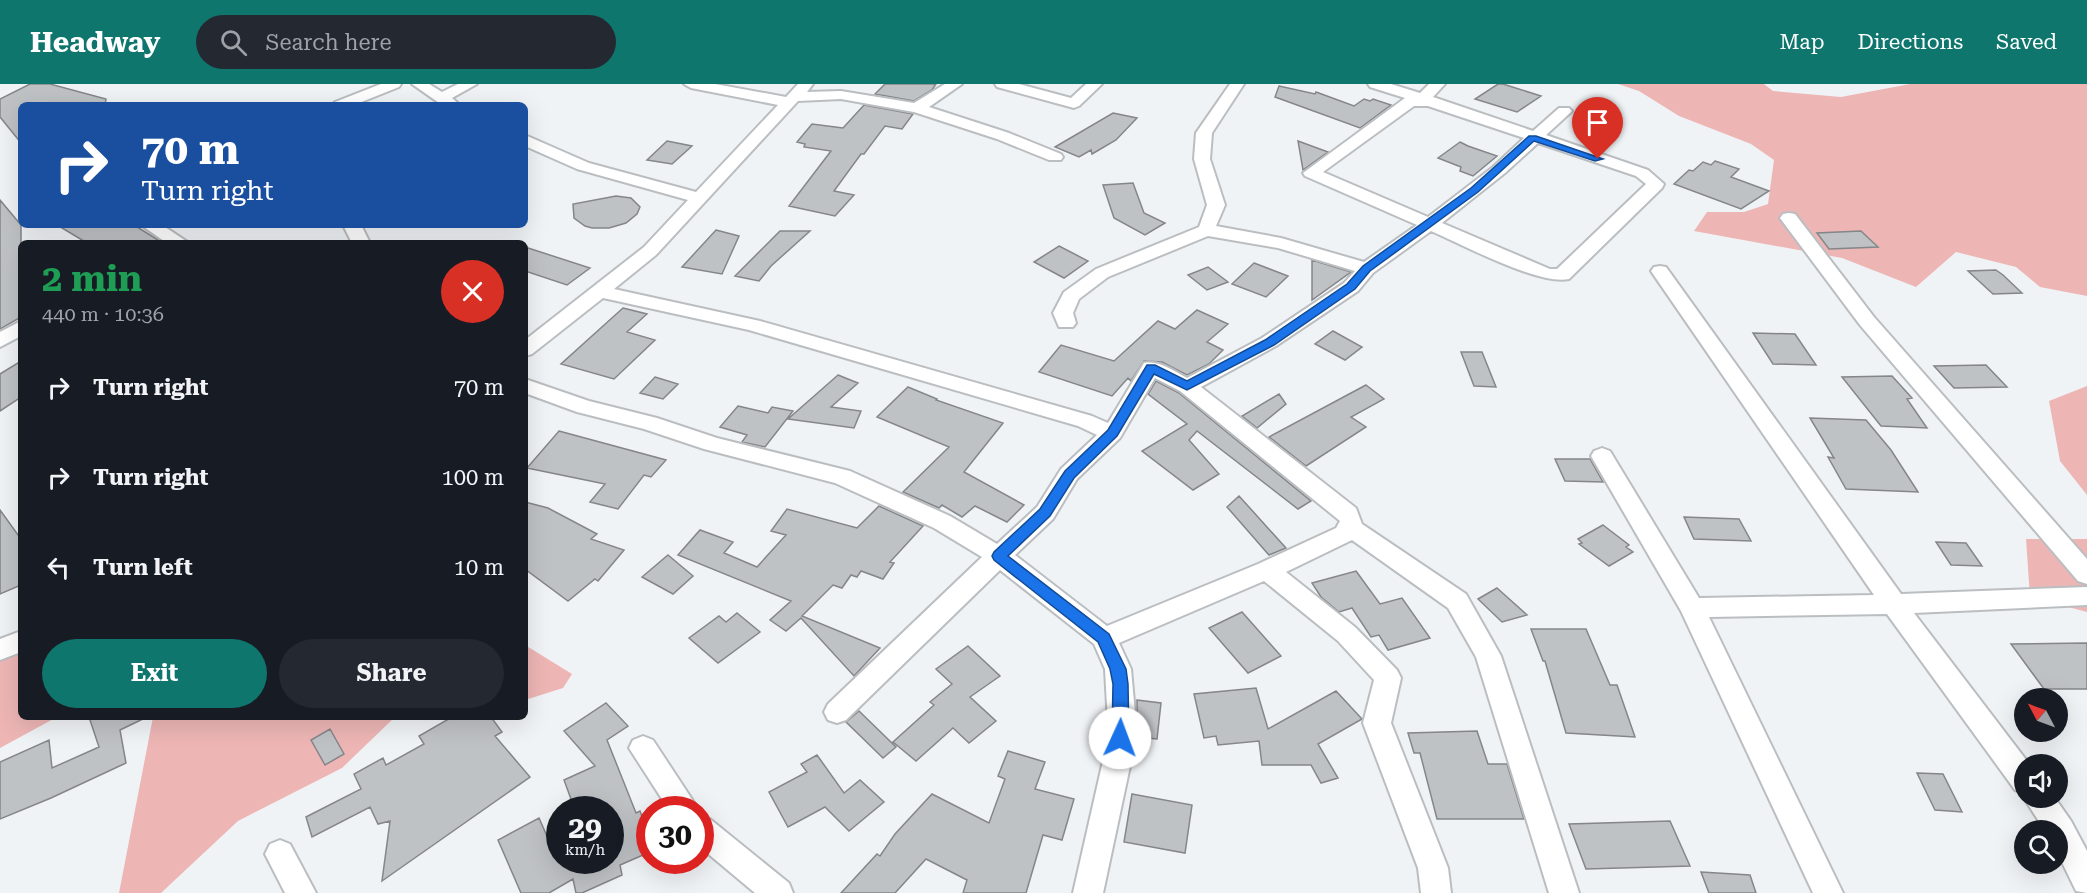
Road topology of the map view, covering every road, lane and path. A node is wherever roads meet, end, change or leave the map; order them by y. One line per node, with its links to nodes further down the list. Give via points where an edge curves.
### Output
1 (394, 84): 14 (street)
2 (419, 84): 15 (street)
3 (470, 84): 15 (street)
4 (691, 84): 12 (street)
5 (806, 84): 12 (street)
6 (955, 84): 16 (street)
7 (1002, 84): 8 (street, via 1074,103)
8 (1095, 84)
9 (1237, 84): 25 (street, via 1204,133 1202,159 1216,205)
10 (1375, 84): 13 (street)
11 (1438, 84): 13 (street, via 1426,95)
12 (791, 100): 16 (street, via 841,94); 21 (street)
13 (1427, 100): 18 (street); 23 (street, via 1410,101 1311,173)
14 (348, 102)
15 (446, 102)
16 (917, 108): 20 (street)
17 (1564, 111): 18 (street)
18 (1533, 138): 23 (street); 23 (street, via 1642,173 1656,184 1557,276)
19 (528, 141): 21 (street, via 583,166)
20 (1055, 157)
21 (701, 198): 29 (street, via 650,251)
22 (1790, 218): 41 (street, via 1867,321)
23 (1429, 224): 27 (street)
24 (155, 228): 26 (street)
25 (1206, 230): 27 (street, via 1281,243); 30 (street, via 1102,273 1071,296 1063,313)
26 (175, 240)
27 (1366, 269): 34 (street, via 1351,287 1300,323)
28 (1660, 271): 43 (street)
29 (598, 291): 33 (street); 36 (street, via 753,324 1074,418)
30 (1066, 323)
31 (18, 329): 32 (street)
32 (0, 341)
33 (528, 345)
34 (1187, 386): 36 (street, via 1151,368); 38 (street, via 1348,514)
35 (528, 388): 39 (street, via 712,444 842,477 942,522)
36 (1112, 433): 39 (street, via 1070,474 1045,513)
37 (1602, 456): 44 (street)
38 (1350, 527): 40 (street, via 1344,534); 60 (street, via 1457,601 1488,656)
39 (999, 556): 45 (street); 48 (street)
40 (1267, 570): 45 (street); 59 (street, via 1359,647 1388,678 1377,723 1432,868)
41 (2087, 575)
42 (2087, 596): 43 (street)
43 (1894, 604): 44 (street); 50 (street)
44 (1692, 608): 61 (street)
45 (1104, 638): 58 (street, via 1118,669 1122,724)
46 (18, 642): 47 (street)
47 (0, 650)
48 (837, 712)
49 (643, 748): 51 (street)
50 (2014, 766)
51 (676, 796)
52 (2045, 808): 55 (street)
53 (714, 840): 57 (street)
54 (280, 854): 56 (street)
55 (2087, 881)
56 (301, 893)
57 (778, 893)
58 (1088, 893)
59 (1436, 893)
60 (1564, 893)
61 (1828, 893)

